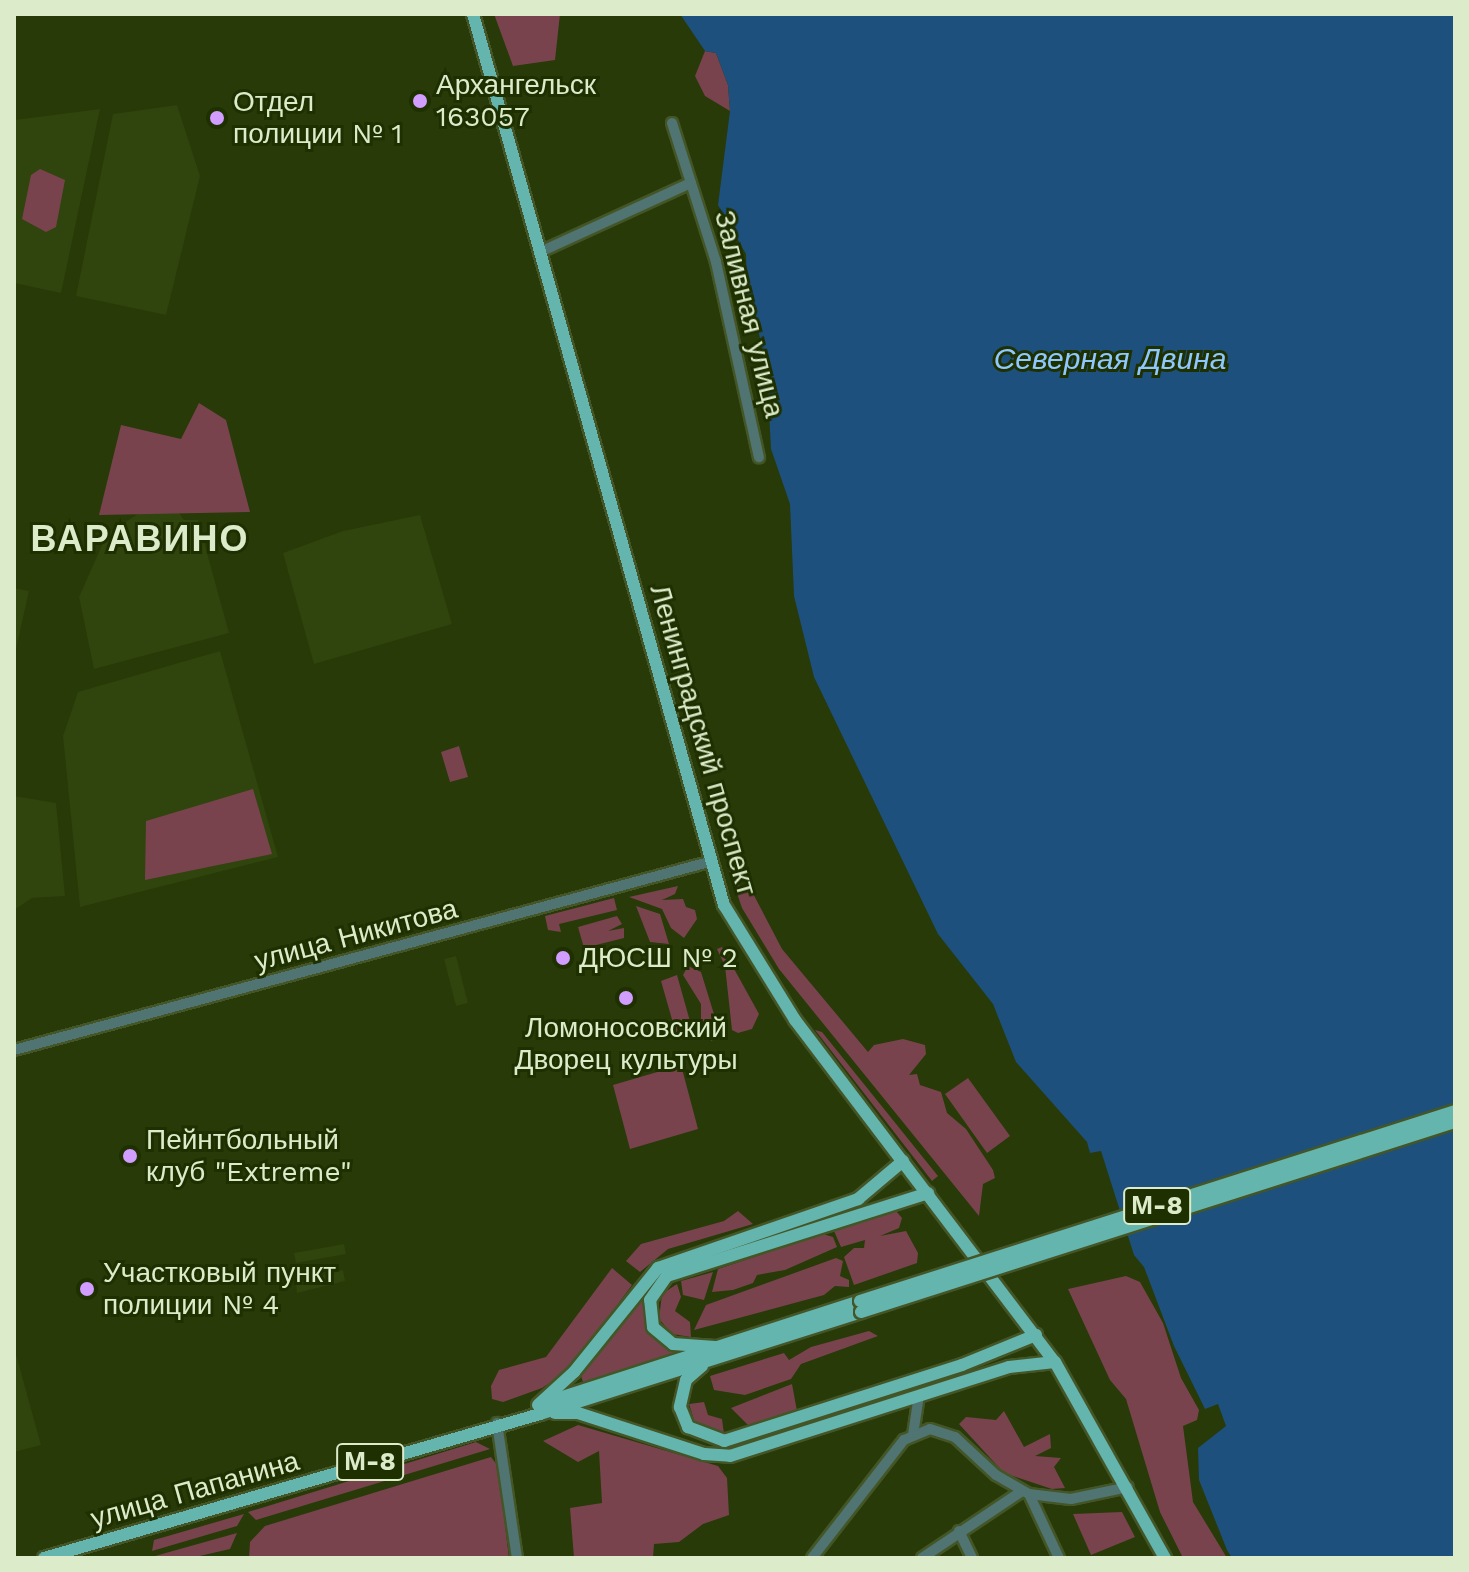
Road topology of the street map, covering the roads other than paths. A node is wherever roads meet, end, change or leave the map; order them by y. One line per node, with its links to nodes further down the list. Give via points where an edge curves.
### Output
1 (473, 14): 4 (main road, Ленинградский проспект)
2 (672, 123): 3 (street, Заливная улица)
3 (691, 183): 4 (street, Заливная улица); 5 (street, Заливная улица, via 716,262)
4 (540, 252): 6 (main road, Ленинградский проспект)
5 (759, 457)
6 (709, 862): 7 (street, улица Никитова); 10 (main road, Ленинградский проспект, via 724,905 763,974)
7 (14, 1050)
8 (1455, 1111): 12 (main road, М-8, bridge)
9 (1455, 1122): 12 (main road, М-8, bridge)
10 (903, 1161): 11 (main road, Ленинградский проспект); 17 (main road, via 858,1199 658,1268)
11 (928, 1193): 13 (main road, Ленинградский проспект); 14 (main road, via 667,1276 650,1300 653,1327 673,1344)
12 (860, 1306): 14 (main road, улица Папанина / М-8)
13 (1036, 1335): 14 (main road, via 962,1365 724,1441 688,1427 680,1407 686,1380); 15 (main road, Ленинградский проспект)
14 (717, 1352): 17 (main road, улица Папанина / М-8)
15 (1055, 1362): 16 (main road, via 1009,1367); 20 (main road, Ленинградский проспект)
16 (919, 1395): 17 (main road, via 730,1456 704,1454 578,1413); 19 (street)
17 (539, 1409): 18 (main road, улица Папанина / М-8)
18 (497, 1423): 23 (main road, улица Папанина / М-8); 24 (street)
19 (913, 1435): 21 (street, via 930,1429 955,1437); 25 (street)
20 (1128, 1487): 21 (street, via 1071,1499); 29 (main road, Ленинградский проспект)
21 (1025, 1493): 22 (street); 28 (street)
22 (959, 1531): 26 (street); 27 (street)
23 (44, 1558)
24 (517, 1558)
25 (812, 1558)
26 (922, 1558)
27 (972, 1558)
28 (1059, 1558)
29 (1165, 1558)

